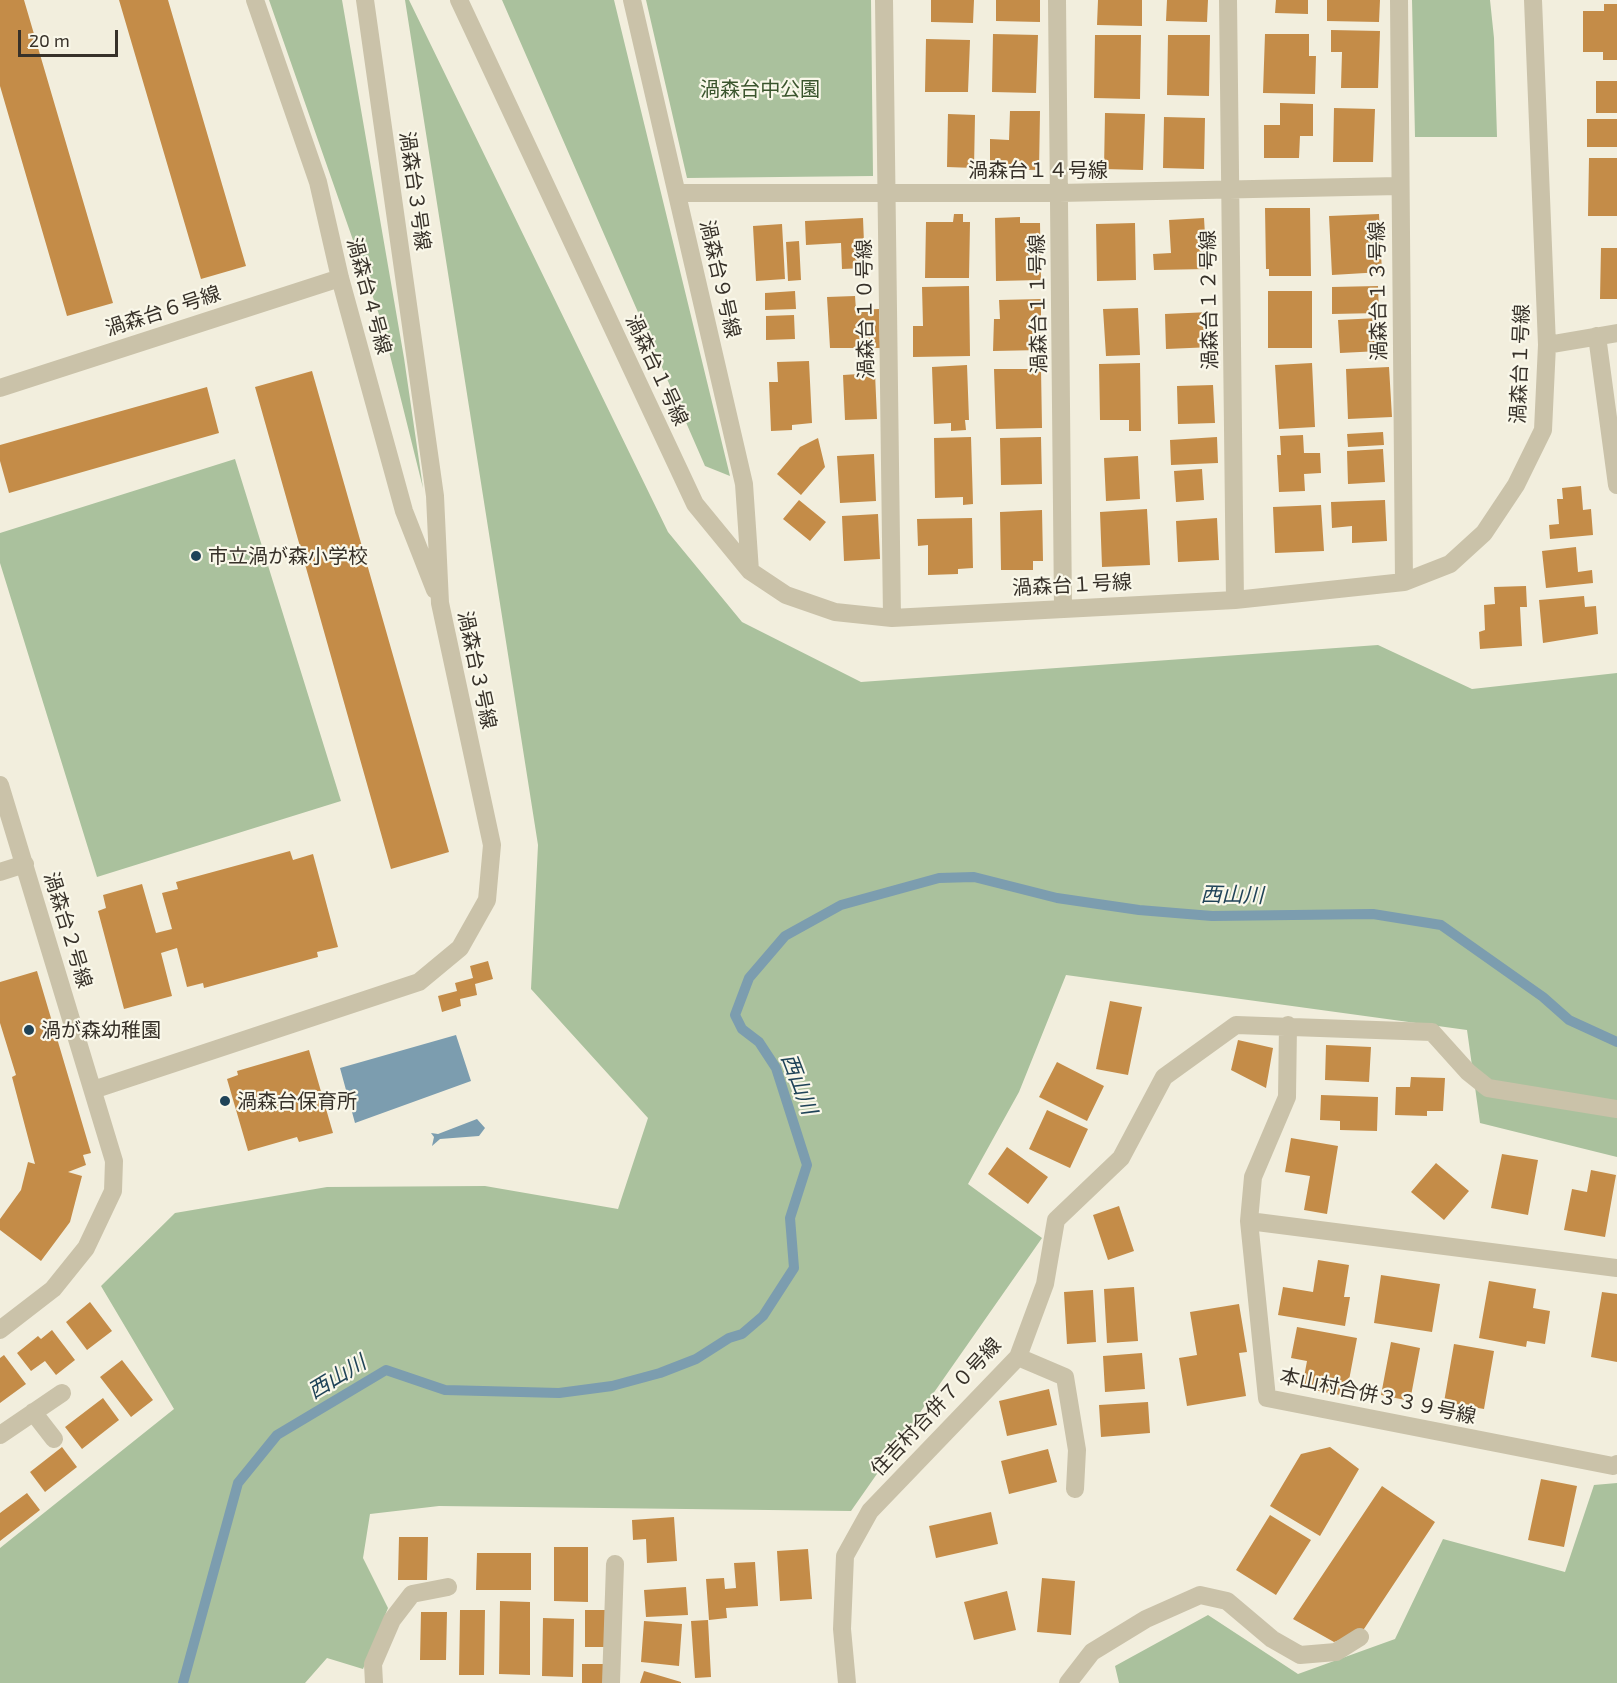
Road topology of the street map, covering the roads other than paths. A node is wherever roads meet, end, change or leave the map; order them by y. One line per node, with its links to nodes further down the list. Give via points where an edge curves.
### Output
1 (255, 0): 15 (street, 渦森台４号線, via 318,182)
2 (365, 0): 24 (street, 渦森台３号線, via 435,496)
3 (459, 0): 21 (street, 渦森台１号線, via 695,504)
4 (632, 0): 13 (street, 渦森台９号線)
5 (884, 0): 12 (street, 渦森台１０号線)
6 (1057, 0): 14 (street, 渦森台１１号線)
7 (1228, 0): 11 (street, 渦森台１２号線)
8 (1399, 0): 10 (street, 渦森台１３号線)
9 (1533, 0): 18 (street, 渦森台１号線)
10 (1399, 186): 11 (street, 渦森台１４号線); 22 (street, 渦森台１３号線)
11 (1231, 189): 14 (street, 渦森台１４号線); 23 (street, 渦森台１２号線)
12 (886, 192): 13 (street, 渦森台１４号線); 14 (street, 渦森台１４号線); 26 (street, 渦森台１０号線)
13 (677, 193): 21 (street, 渦森台９号線, via 744,484)
14 (1059, 193): 25 (street, 渦森台１１号線)
15 (340, 278): 19 (street, 渦森台６号線); 24 (street, 渦森台４号線, via 404,511)
16 (1617, 333): 17 (street)
17 (1597, 336): 18 (street); 20 (street)
18 (1547, 345): 22 (street, 渦森台１号線, via 1543,430 1516,485 1484,533 1450,564)
19 (0, 388)
20 (1617, 485)
21 (750, 571): 26 (street, 渦森台１号線, via 786,595 825,608)
22 (1404, 582): 23 (street, 渦森台１号線)
23 (1235, 600): 25 (street, 渦森台１号線)
24 (440, 603): 31 (street, 渦森台３号線, via 492,845 487,900 460,948 419,982)
25 (1063, 608): 26 (street, 渦森台１号線)
26 (892, 618)
27 (0, 786): 28 (street, 渦森台２号線)
28 (25, 864): 29 (street); 31 (street, 渦森台２号線)
29 (0, 872)
30 (1288, 1025): 32 (street, 住吉村合併７０号線, via 1432,1032 1488,1088); 33 (street, 本山村合併３３９号線, via 1287,1097 1253,1177); 36 (street, 住吉村合併７０号線, via 1236,1025 1164,1077 1121,1158 1056,1220 1045,1284)
31 (93, 1090): 35 (street, 渦森台２号線, via 114,1161 113,1191 86,1248 53,1289)
32 (1617, 1109)
33 (1249, 1221): 34 (street); 41 (street, 本山村合併３３９号線, via 1267,1398)
34 (1617, 1268)
35 (0, 1330)
36 (1018, 1357): 42 (street, via 1065,1377 1077,1450); 48 (street, 住吉村合併７０号線, via 870,1511 844,1556 842,1629)
37 (62, 1393): 38 (street)
38 (33, 1412): 39 (street); 40 (street)
39 (0, 1435)
40 (54, 1439)
41 (1617, 1464)
42 (1075, 1489)
43 (615, 1564): 47 (street)
44 (448, 1587): 46 (street, via 412,1594 392,1620 373,1664)
45 (1360, 1637): 49 (street, via 1335,1652 1300,1655 1272,1639 1227,1600 1200,1595 1146,1619 1092,1652)
46 (374, 1683)
47 (611, 1683)
48 (847, 1683)
49 (1068, 1683)

